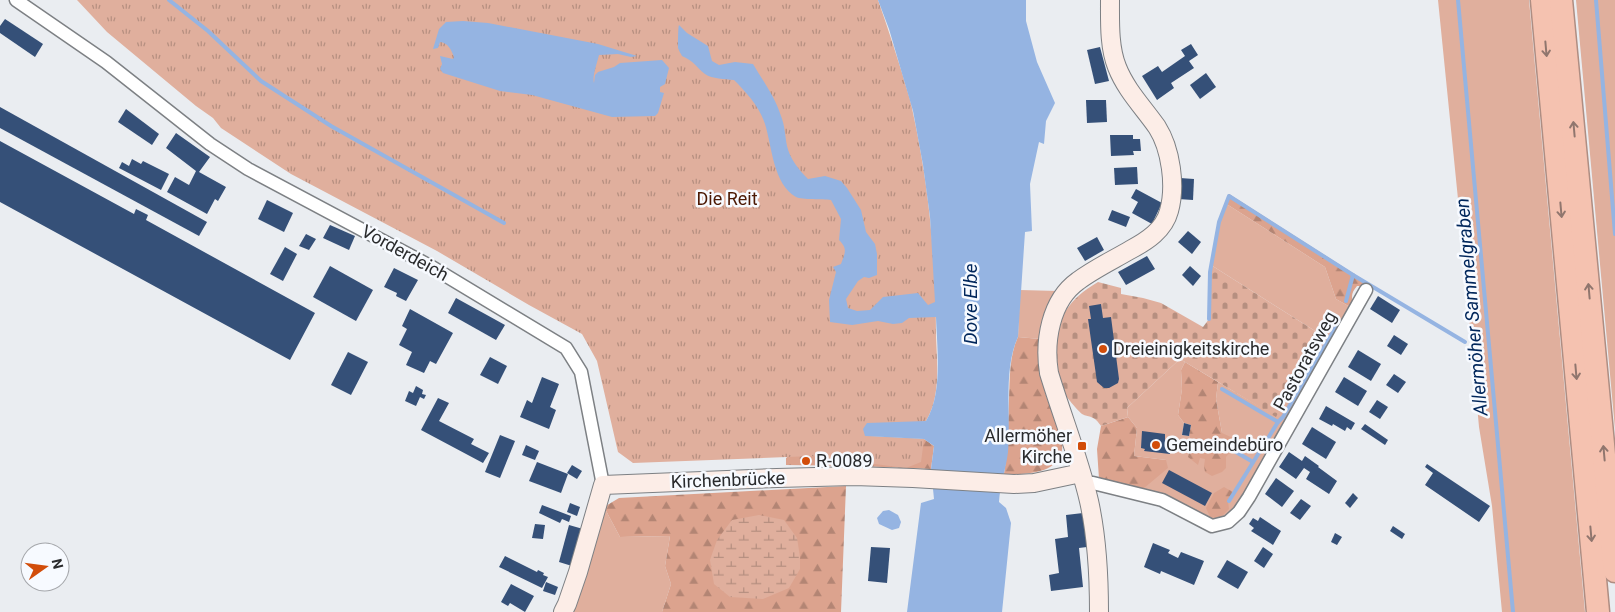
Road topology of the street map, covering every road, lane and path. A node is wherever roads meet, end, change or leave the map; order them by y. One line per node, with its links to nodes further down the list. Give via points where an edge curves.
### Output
1 (16, 0): 7 (street, Vorderdeich, via 106,62 210,144 248,169 430,266 566,348 581,372)
2 (1110, 0): 6 (street, via 1111,39 1116,66 1164,141 1170,170 1171,200 1156,234 1077,281 1054,312 1048,337 1049,373)
3 (1542, 0): 11 (highway, one-way to 11)
4 (1561, 0): 8 (highway, one-way to 4)
5 (1366, 290): 6 (street, Pastoratsweg, via 1249,497 1228,522 1212,526 1162,500)
6 (1083, 478): 7 (street, Kirchenbrücke, via 1014,484 854,476); 10 (street, via 1097,550)
7 (603, 485): 9 (street, Vorderdeich)
8 (1615, 571)
9 (563, 612)
10 (1099, 612)
11 (1598, 612)

